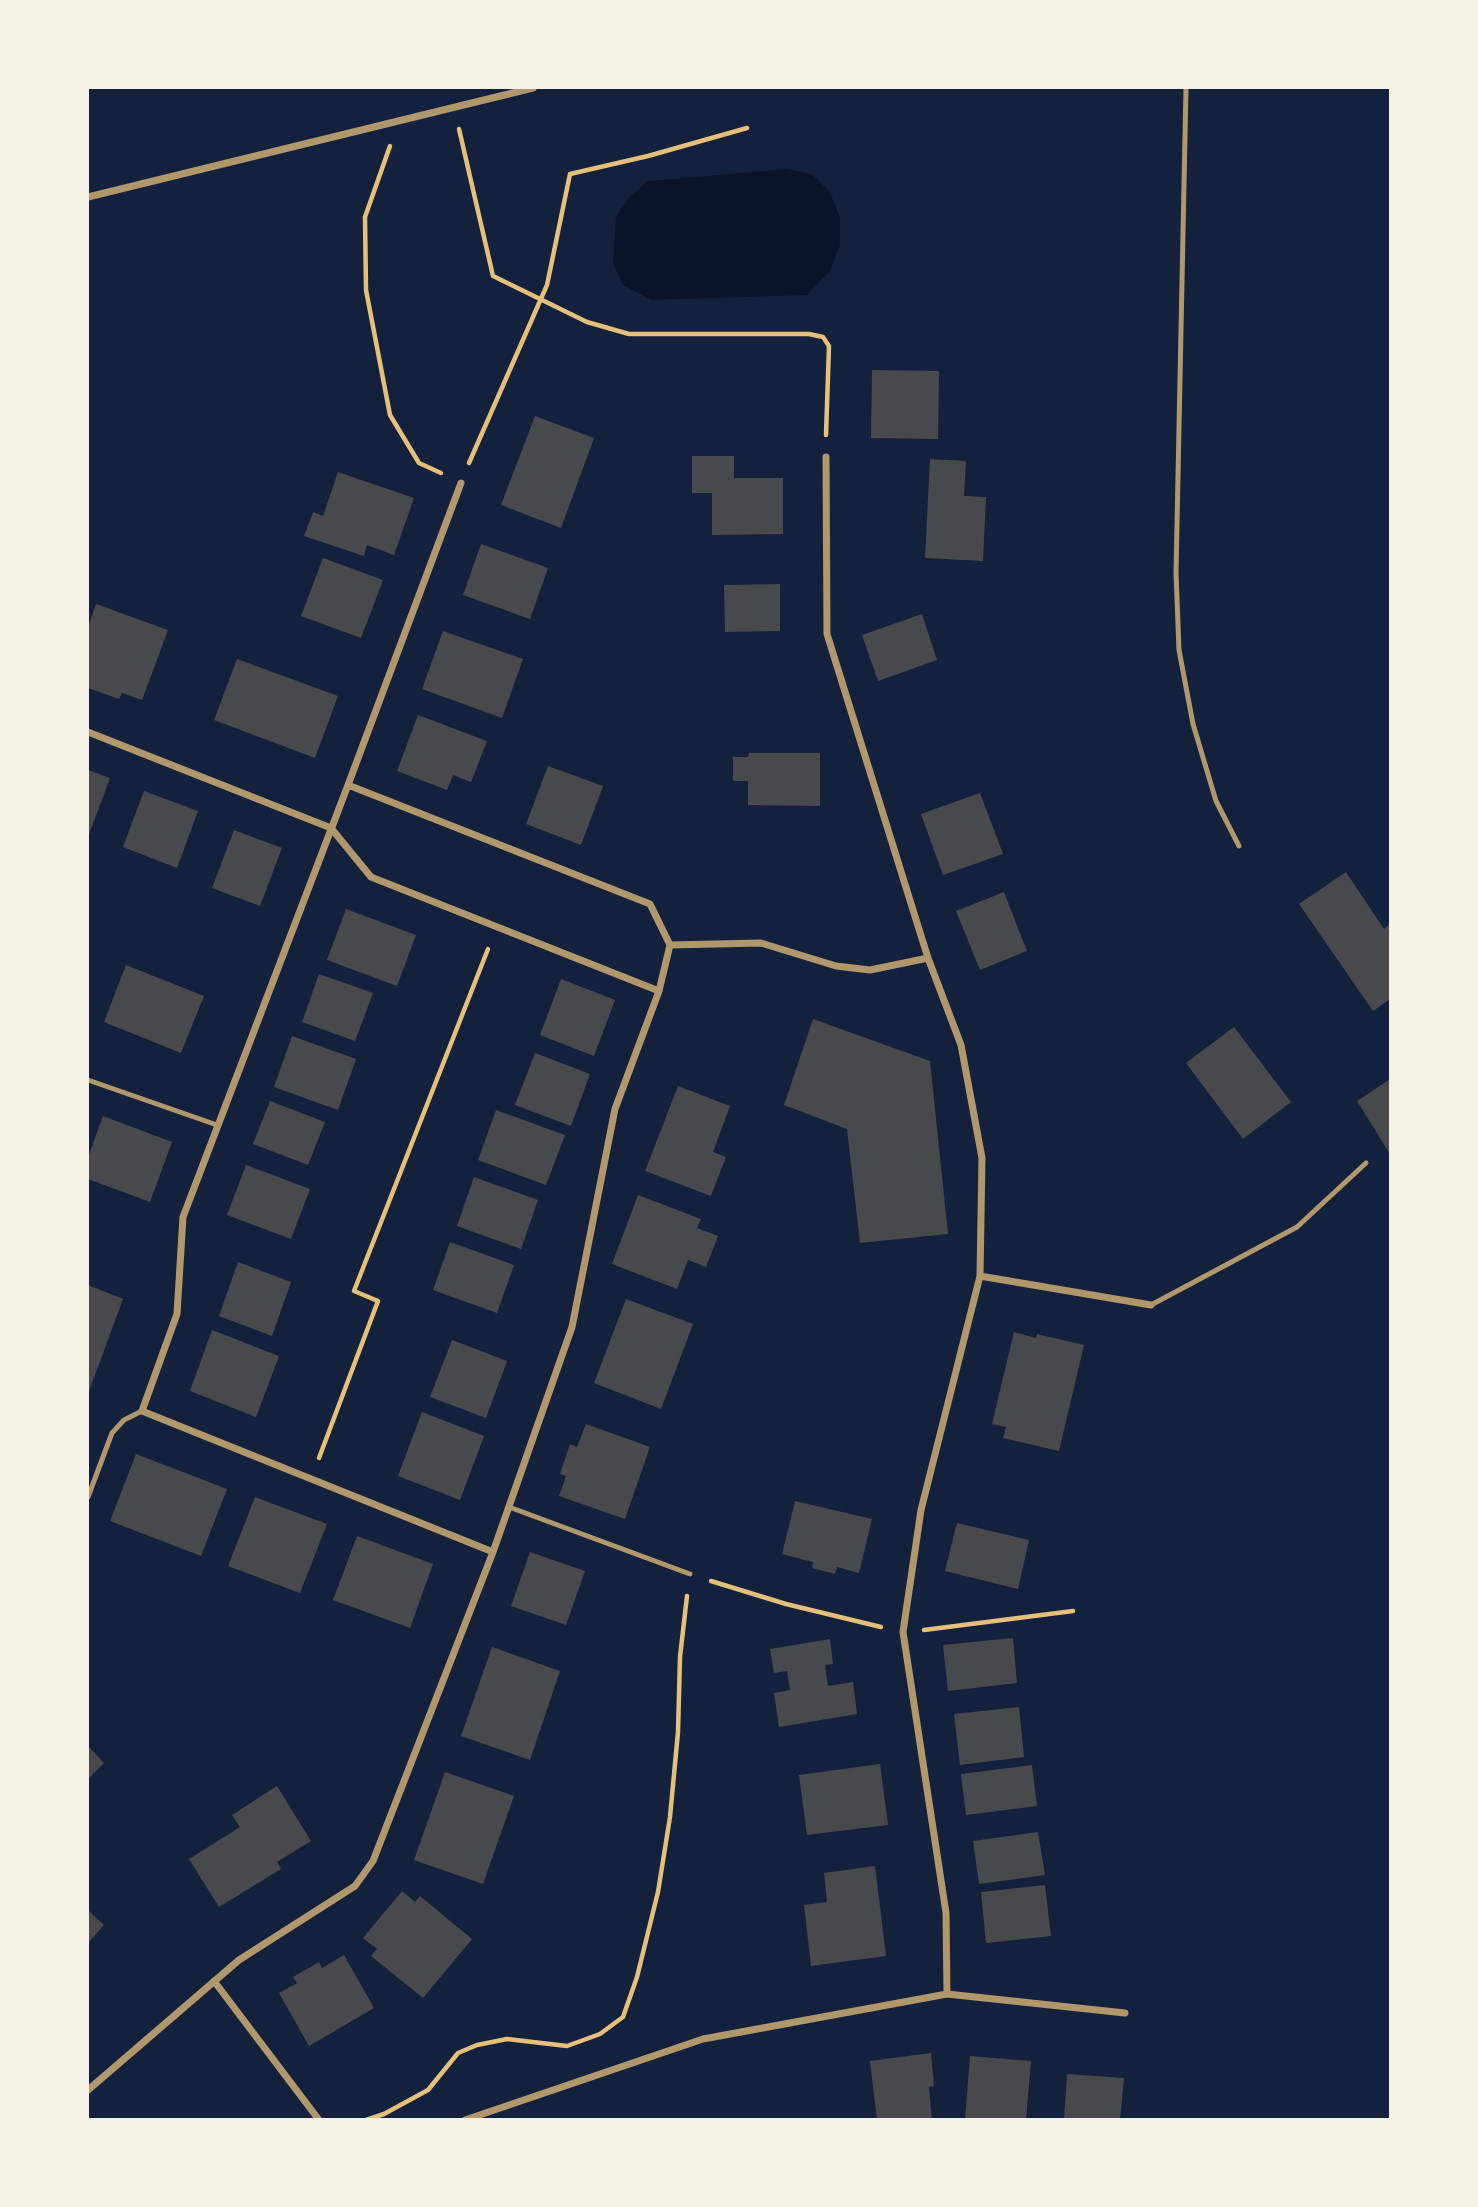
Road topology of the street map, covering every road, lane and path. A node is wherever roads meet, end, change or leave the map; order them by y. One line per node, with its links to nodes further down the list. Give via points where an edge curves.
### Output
1 (533, 88): 3 (street)
2 (1185, 88): 13 (lane, via 1175,573 1179,650 1192,724 1216,801)
3 (454, 106): 4 (street); 7 (path, via 493,276)
4 (392, 121): 6 (street); 9 (path, via 392,141 365,217 366,290 390,415 419,463)
5 (747, 128): 7 (path, via 570,174)
6 (88, 197)
7 (541, 299): 8 (path, via 587,322 629,334 823,337 829,346); 9 (path)
8 (826, 457): 16 (street, via 827,634)
9 (461, 483): 11 (street)
10 (88, 732): 12 (street)
11 (348, 785): 12 (street); 15 (street, via 650,904)
12 (331, 828): 14 (street, via 371,877); 19 (street)
13 (1239, 846)
14 (497, 925): 17 (street); 24 (path, via 354,1291 378,1301)
15 (670, 945): 16 (street, via 761,943 836,966 870,970); 17 (street)
16 (928, 958): 21 (street, via 961,1045 982,1158)
17 (659, 990): 26 (street, via 615,1110 572,1327)
18 (88, 1080): 19 (lane)
19 (217, 1125): 23 (street, via 183,1217 177,1314)
20 (1366, 1163): 22 (lane, via 1297,1227)
21 (980, 1276): 22 (street); 30 (street, via 921,1510)
22 (1151, 1305)
23 (142, 1411): 24 (street); 25 (lane, via 112,1433)
24 (311, 1479): 27 (street)
25 (88, 1497)
26 (509, 1507): 27 (street); 28 (lane)
27 (493, 1552): 31 (street, via 373,1861 355,1886)
28 (690, 1574): 30 (path, via 786,1604); 36 (path, via 670,1817 658,1892 623,2017 600,2034 567,2046 507,2039 477,2045 458,2053 428,2090)
29 (1073, 1611): 30 (path)
30 (903, 1632): 32 (street, via 946,1913)
31 (214, 1981): 34 (street); 35 (street)
32 (947, 1994): 33 (street); 37 (street, via 703,2039)
33 (1125, 2013)
34 (88, 2090)
35 (319, 2119)
36 (366, 2119)
37 (465, 2119)

